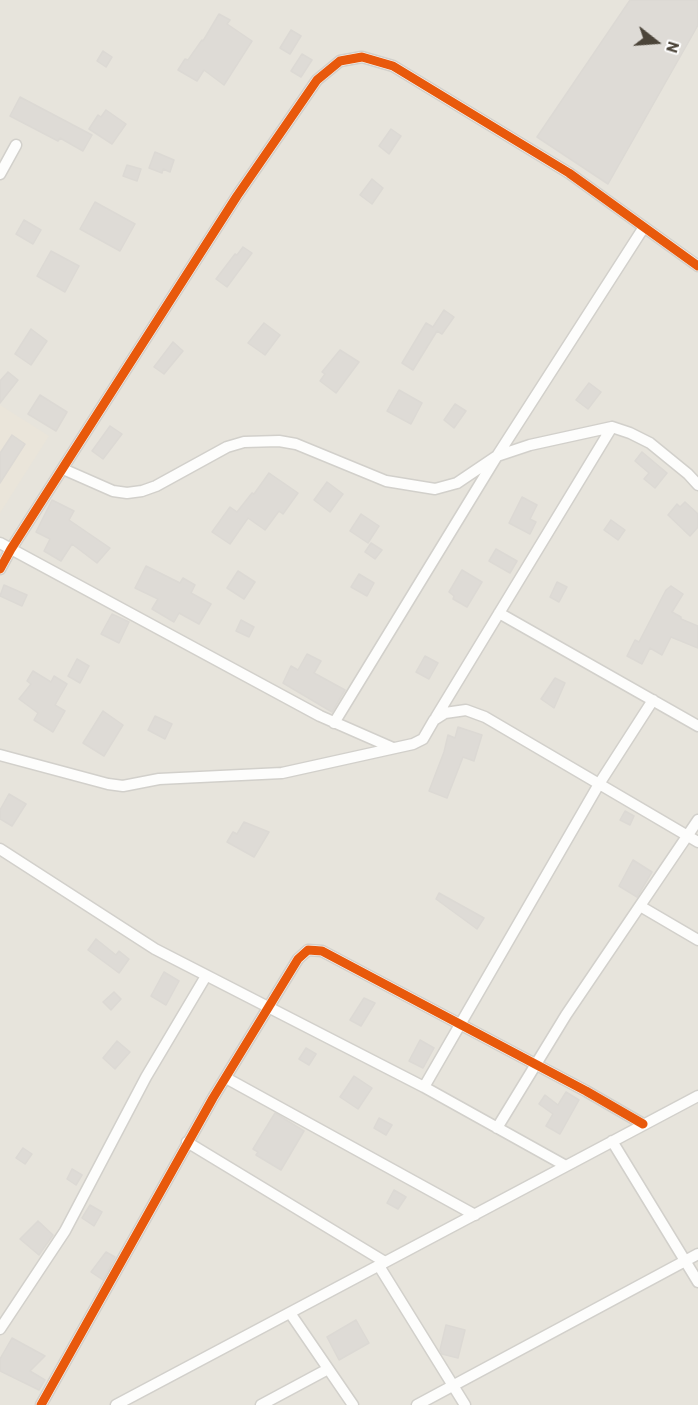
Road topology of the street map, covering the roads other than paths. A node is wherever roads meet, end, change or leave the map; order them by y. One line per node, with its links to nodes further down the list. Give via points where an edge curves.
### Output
1 (16, 145): 2 (street)
2 (0, 174)
3 (644, 227): 4 (street); 6 (street); 7 (street, via 569,173 393,66 362,57 340,61 317,80 244,186)
4 (698, 266)
5 (612, 427): 6 (street); 8 (street, via 650,443); 12 (street)
6 (497, 456): 7 (street, via 457,483 435,489 386,481 296,444 279,441 244,442 227,447 156,486 127,493 113,491); 15 (street)
7 (63, 469): 10 (street)
8 (698, 485)
9 (0, 543): 10 (street)
10 (11, 549): 11 (street); 15 (street)
11 (0, 569)
12 (499, 613): 13 (street); 14 (street)
13 (653, 700): 16 (street); 19 (street)
14 (434, 720): 17 (street, via 423,739); 19 (street, via 455,710 485,717)
15 (334, 723): 17 (street)
16 (698, 726)
17 (393, 748): 18 (street, via 282,773 159,779 123,786)
18 (0, 755)
19 (599, 784): 21 (street); 27 (street)
20 (698, 820): 21 (street)
21 (693, 838): 23 (street)
22 (0, 849): 25 (street, via 155,949)
23 (640, 906): 24 (street); 28 (street)
24 (698, 940)
25 (206, 976): 26 (street); 43 (street, via 146,1077 65,1231)
26 (268, 1009): 27 (street, via 302,954 315,949); 29 (street); 30 (street)
27 (461, 1023): 28 (street); 30 (street)
28 (536, 1064): 32 (street); 33 (street)
29 (226, 1078): 35 (street); 37 (street)
30 (424, 1087): 33 (street)
31 (698, 1096): 32 (street)
32 (643, 1124): 34 (street)
33 (497, 1128): 36 (street)
34 (612, 1142): 36 (street); 39 (street)
35 (187, 1143): 40 (street); 46 (street)
36 (566, 1166): 37 (street)
37 (475, 1215): 40 (street)
38 (698, 1254): 39 (street)
39 (686, 1261): 41 (street); 45 (street)
40 (382, 1264): 42 (street); 45 (street)
41 (698, 1282)
42 (290, 1313): 44 (street); 47 (street)
43 (0, 1329)
44 (328, 1369): 48 (street); 49 (street)
45 (453, 1386): 50 (street); 51 (street)
46 (41, 1405)
47 (116, 1405)
48 (261, 1405)
49 (352, 1405)
50 (417, 1405)
51 (465, 1405)

